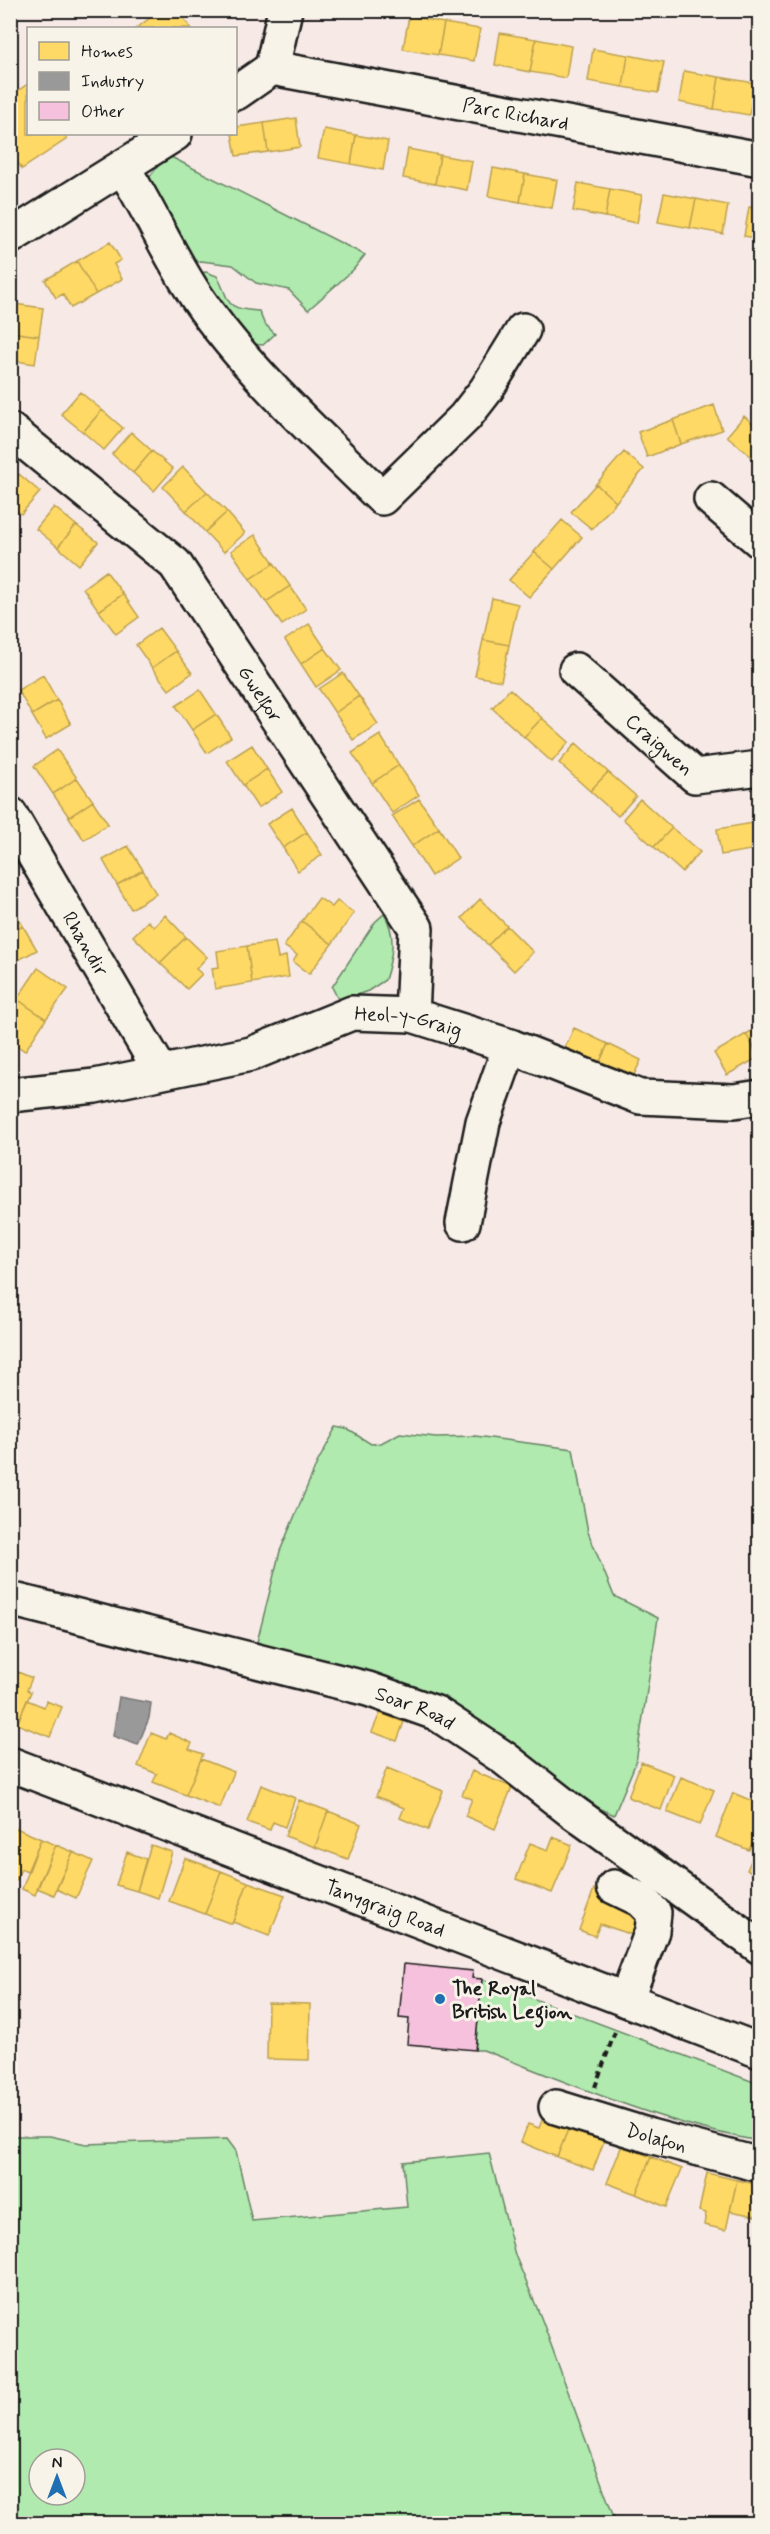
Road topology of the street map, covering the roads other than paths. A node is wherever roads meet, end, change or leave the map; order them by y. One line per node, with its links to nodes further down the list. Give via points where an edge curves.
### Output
1 (285, 10): 2 (street)
2 (272, 68): 3 (street); 5 (street, Parc Richard)
3 (237, 92)
4 (172, 135): 6 (street)
5 (759, 159)
6 (123, 168): 7 (street); 8 (street, via 198,299 228,338 303,422 382,498 465,417)
7 (10, 237)
8 (523, 330)
9 (10, 430): 15 (street, Gwelfor, via 175,564 416,928)
10 (711, 498): 11 (street)
11 (759, 541)
12 (576, 670): 13 (street, Craigwen, via 695,776)
13 (759, 768)
14 (10, 814): 17 (street, Rhandir)
15 (412, 1015): 16 (street, Heol-y-Graig); 17 (street, Heol-y-Graig, via 352,1013 250,1054)
16 (510, 1046): 19 (street, Heol-y-Graig, via 640,1097); 20 (street, via 483,1122)
17 (161, 1072): 18 (street, Heol-y-Graig, via 95,1086)
18 (10, 1095)
19 (747, 1099)
20 (463, 1223)
21 (10, 1599): 24 (street, Soar Road, via 368,1689 436,1713 504,1758)
22 (10, 1764): 25 (street, Tanygraig Road)
23 (614, 1887): 25 (street, via 641,1900 654,1913 652,1931)
24 (759, 1947)
25 (626, 2000): 26 (street, Tanygraig Road)
26 (759, 2051)
27 (570, 2111): 28 (street, Dolafon)
28 (759, 2165)

